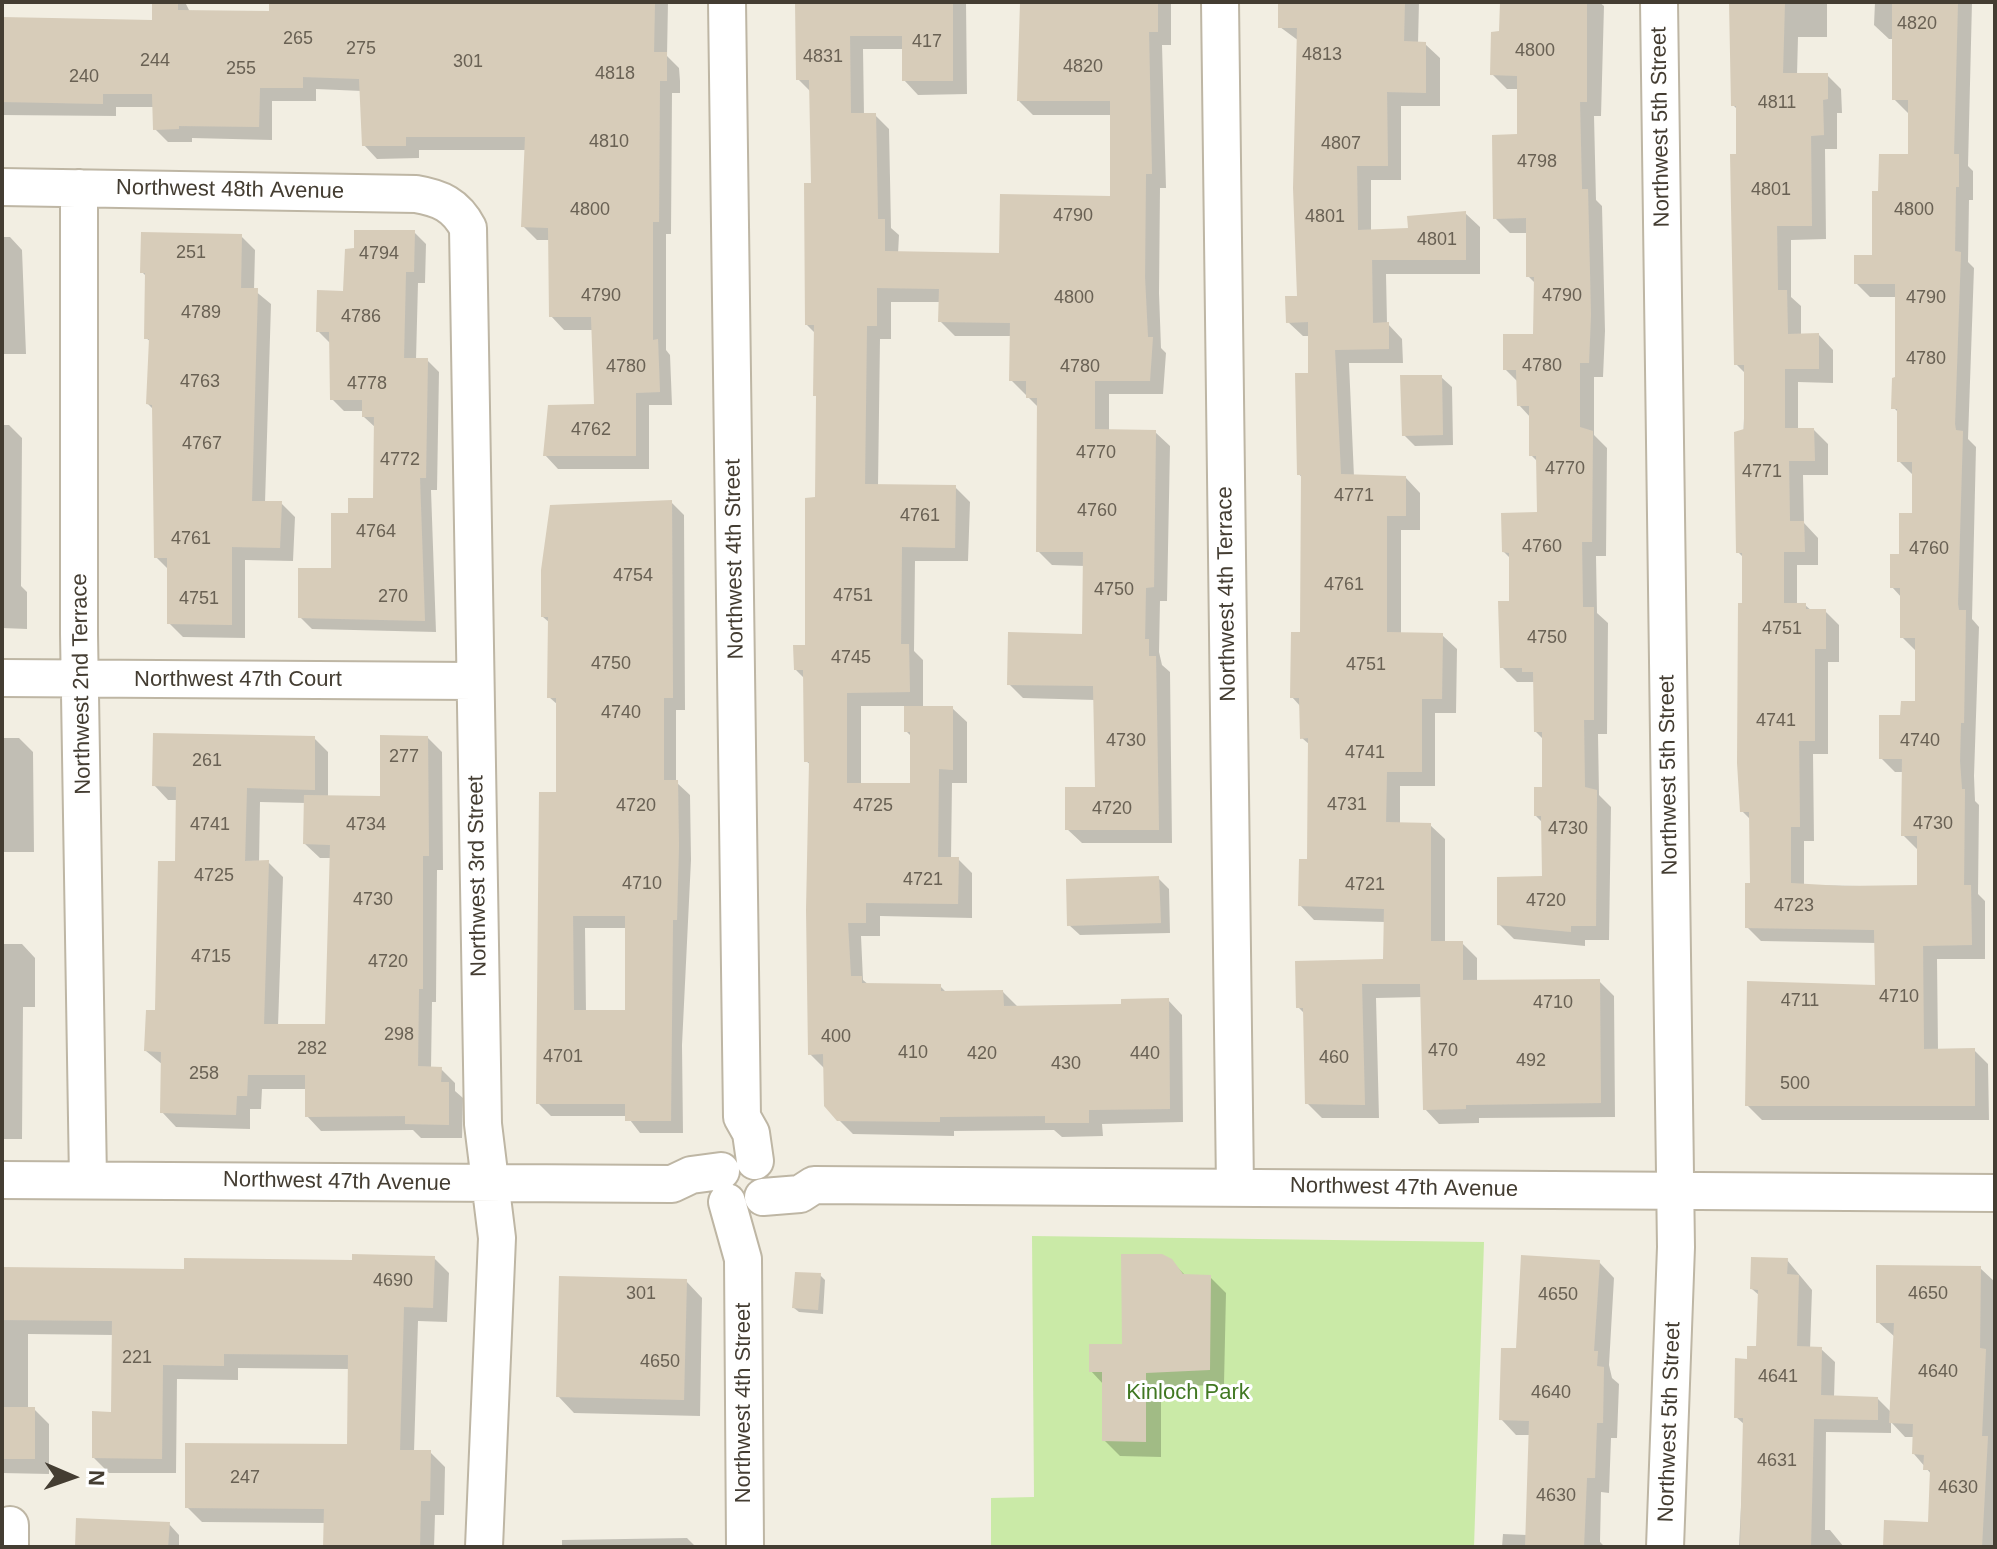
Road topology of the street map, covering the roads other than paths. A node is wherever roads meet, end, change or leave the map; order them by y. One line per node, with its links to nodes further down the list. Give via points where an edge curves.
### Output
1 (727, 2): 12 (street, Northwest 4th Street, via 742,1117 734,1127)
2 (1220, 2): 14 (street, Northwest 4th Terrace)
3 (1659, 2): 15 (street, Northwest 5th Street)
4 (2, 187): 5 (street, Northwest 48th Avenue)
5 (79, 188): 6 (street, Northwest 48th Avenue, via 416,194); 8 (street, Northwest 2nd Terrace)
6 (455, 209): 9 (street, Northwest 3rd Street, via 471,241)
7 (2, 678): 8 (street, Northwest 47th Court)
8 (82, 679): 9 (street, Northwest 47th Court); 10 (street, Northwest 2nd Terrace)
9 (474, 681): 13 (street, Northwest 3rd Street, via 483,1124)
10 (88, 1179): 11 (street, Northwest 47th Avenue); 13 (street, Northwest 47th Avenue)
11 (2, 1180)
12 (741, 1183): 13 (street, Northwest 47th Avenue, via 701,1197 672,1184); 14 (street, Northwest 47th Avenue, via 787,1170 814,1185); 18 (street, Northwest 4th Street, via 759,1224 743,1259)
13 (490, 1184): 17 (street, Northwest 3rd Street, via 497,1258)
14 (1235, 1187): 15 (street, Northwest 47th Avenue)
15 (1675, 1192): 16 (street, Northwest 47th Avenue); 19 (street, Northwest 5th Street)
16 (1995, 1193)
17 (484, 1547)
18 (745, 1547)
19 (1665, 1547)

